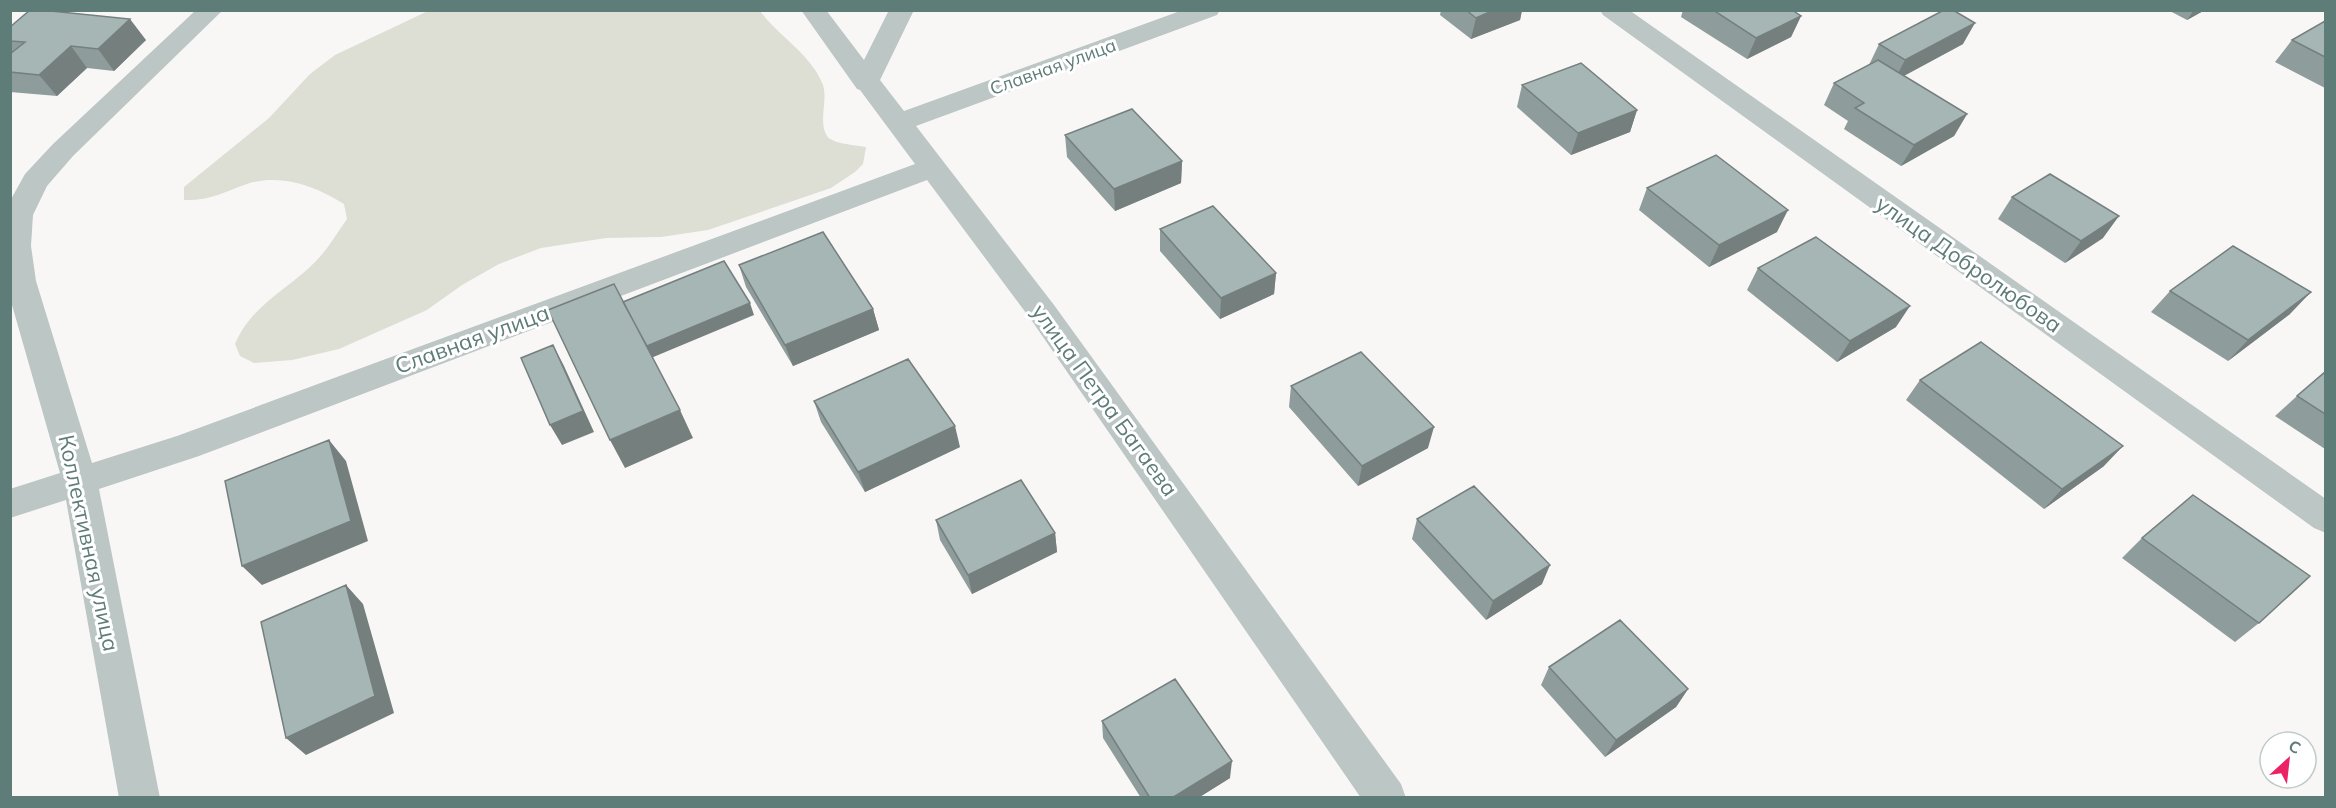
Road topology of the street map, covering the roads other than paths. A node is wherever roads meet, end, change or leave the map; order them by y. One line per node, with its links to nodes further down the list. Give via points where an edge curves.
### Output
1 (211, 10): 9 (street, Коллективная улица, via 63,150 36,181 18,215 16,246 21,281)
2 (813, 10): 6 (street, улица Петра Багаева)
3 (902, 10): 6 (street)
4 (1208, 10): 7 (street, Славная улица)
5 (1612, 10): 11 (street, улица Добролюбова)
6 (866, 83): 7 (street, улица Петра Багаева)
7 (898, 123): 8 (street, улица Петра Багаева)
8 (931, 168): 9 (street, Славная улица); 13 (street, улица Петра Багаева, via 1043,313)
9 (80, 482): 10 (street, Славная улица); 12 (street, Коллективная улица)
10 (10, 504)
11 (2325, 518)
12 (140, 798)
13 (1386, 798)

